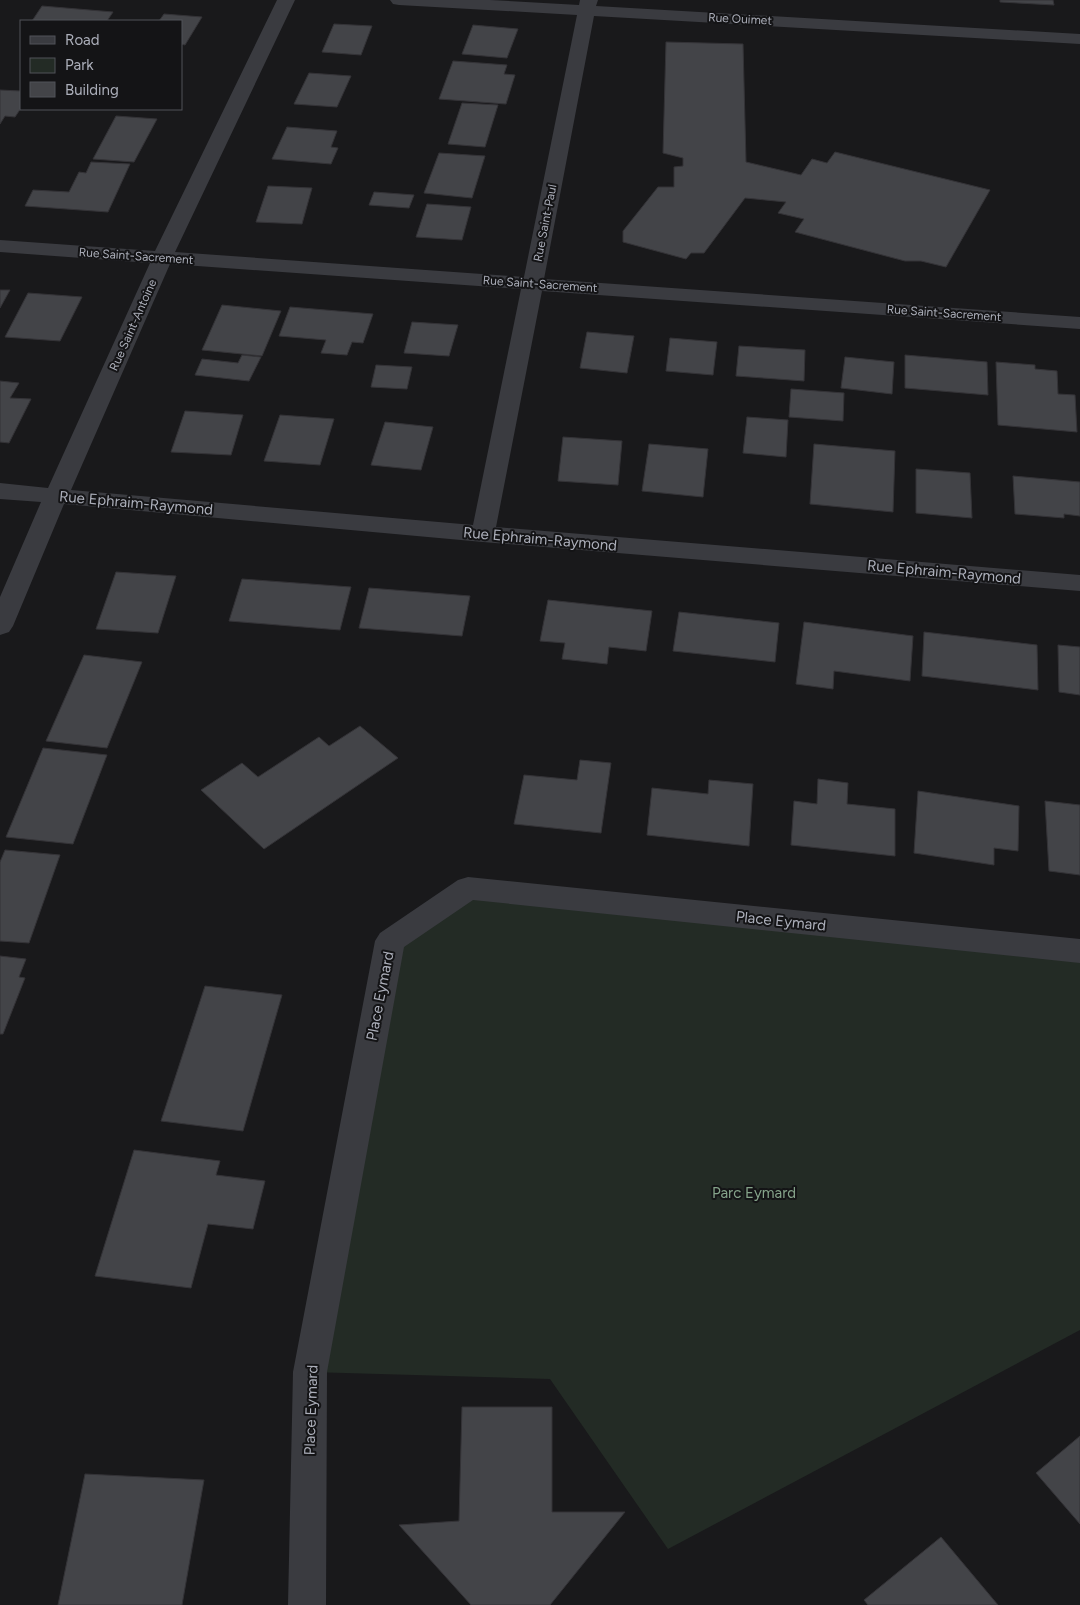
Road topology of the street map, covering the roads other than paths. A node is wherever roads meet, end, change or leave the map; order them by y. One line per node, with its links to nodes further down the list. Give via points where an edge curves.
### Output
1 (286, 0): 6 (street, Rue Saint-Antoine)
2 (400, 0): 3 (street, Rue Ouimet)
3 (588, 5): 4 (street, Rue Ouimet); 7 (street, Rue Saint-Paul)
4 (1080, 39)
5 (0, 246): 6 (street, Rue Saint-Sacrement)
6 (163, 258): 7 (street, Rue Saint-Sacrement); 10 (street, Rue Saint-Antoine)
7 (533, 283): 8 (street, Rue Saint-Sacrement); 11 (street, Rue Saint-Paul)
8 (1080, 323)
9 (0, 491): 10 (street, Rue Ephraim-Raymond)
10 (56, 496): 11 (street, Rue Ephraim-Raymond); 13 (street, Rue Saint-Antoine)
11 (483, 534): 12 (street, Rue Ephraim-Raymond)
12 (1080, 583)
13 (0, 626)
14 (1080, 951): 15 (street, Place Eymard, via 468,888 390,941 310,1372)
15 (307, 1605)

